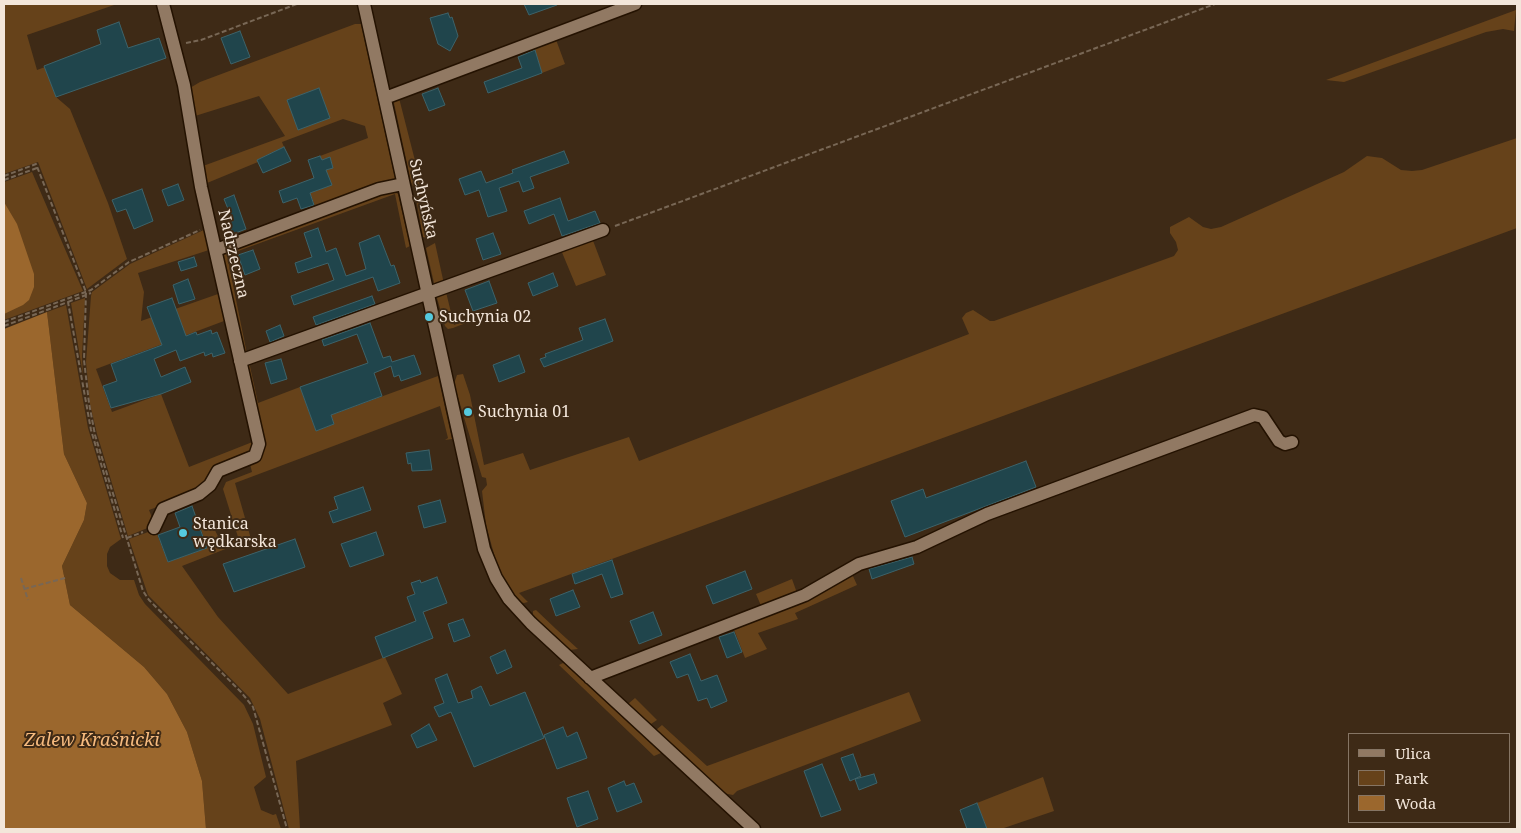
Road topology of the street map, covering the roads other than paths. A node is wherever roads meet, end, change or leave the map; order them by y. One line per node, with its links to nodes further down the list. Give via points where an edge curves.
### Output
1 (163, 4): 7 (street, Nadrzeczna, via 184,85 201,187)
2 (364, 4): 4 (street, Suchyńska)
3 (635, 4): 4 (street)
4 (385, 98): 5 (street, Suchyńska)
5 (403, 184): 7 (street, via 379,188); 8 (street, Suchyńska)
6 (603, 230): 8 (street)
7 (216, 250): 9 (street, Nadrzeczna)
8 (428, 294): 9 (street); 12 (street, Suchyńska, via 484,549 496,578 531,623)
9 (240, 362): 11 (street, Nadrzeczna, via 258,450 248,460 218,471 210,485 199,494 163,509)
10 (1292, 442): 12 (street, via 1285,444 1279,441 1263,417 1254,415 987,514 918,547 859,564 805,595)
11 (154, 528)
12 (590, 678): 13 (street, Suchyńska)
13 (754, 829)

